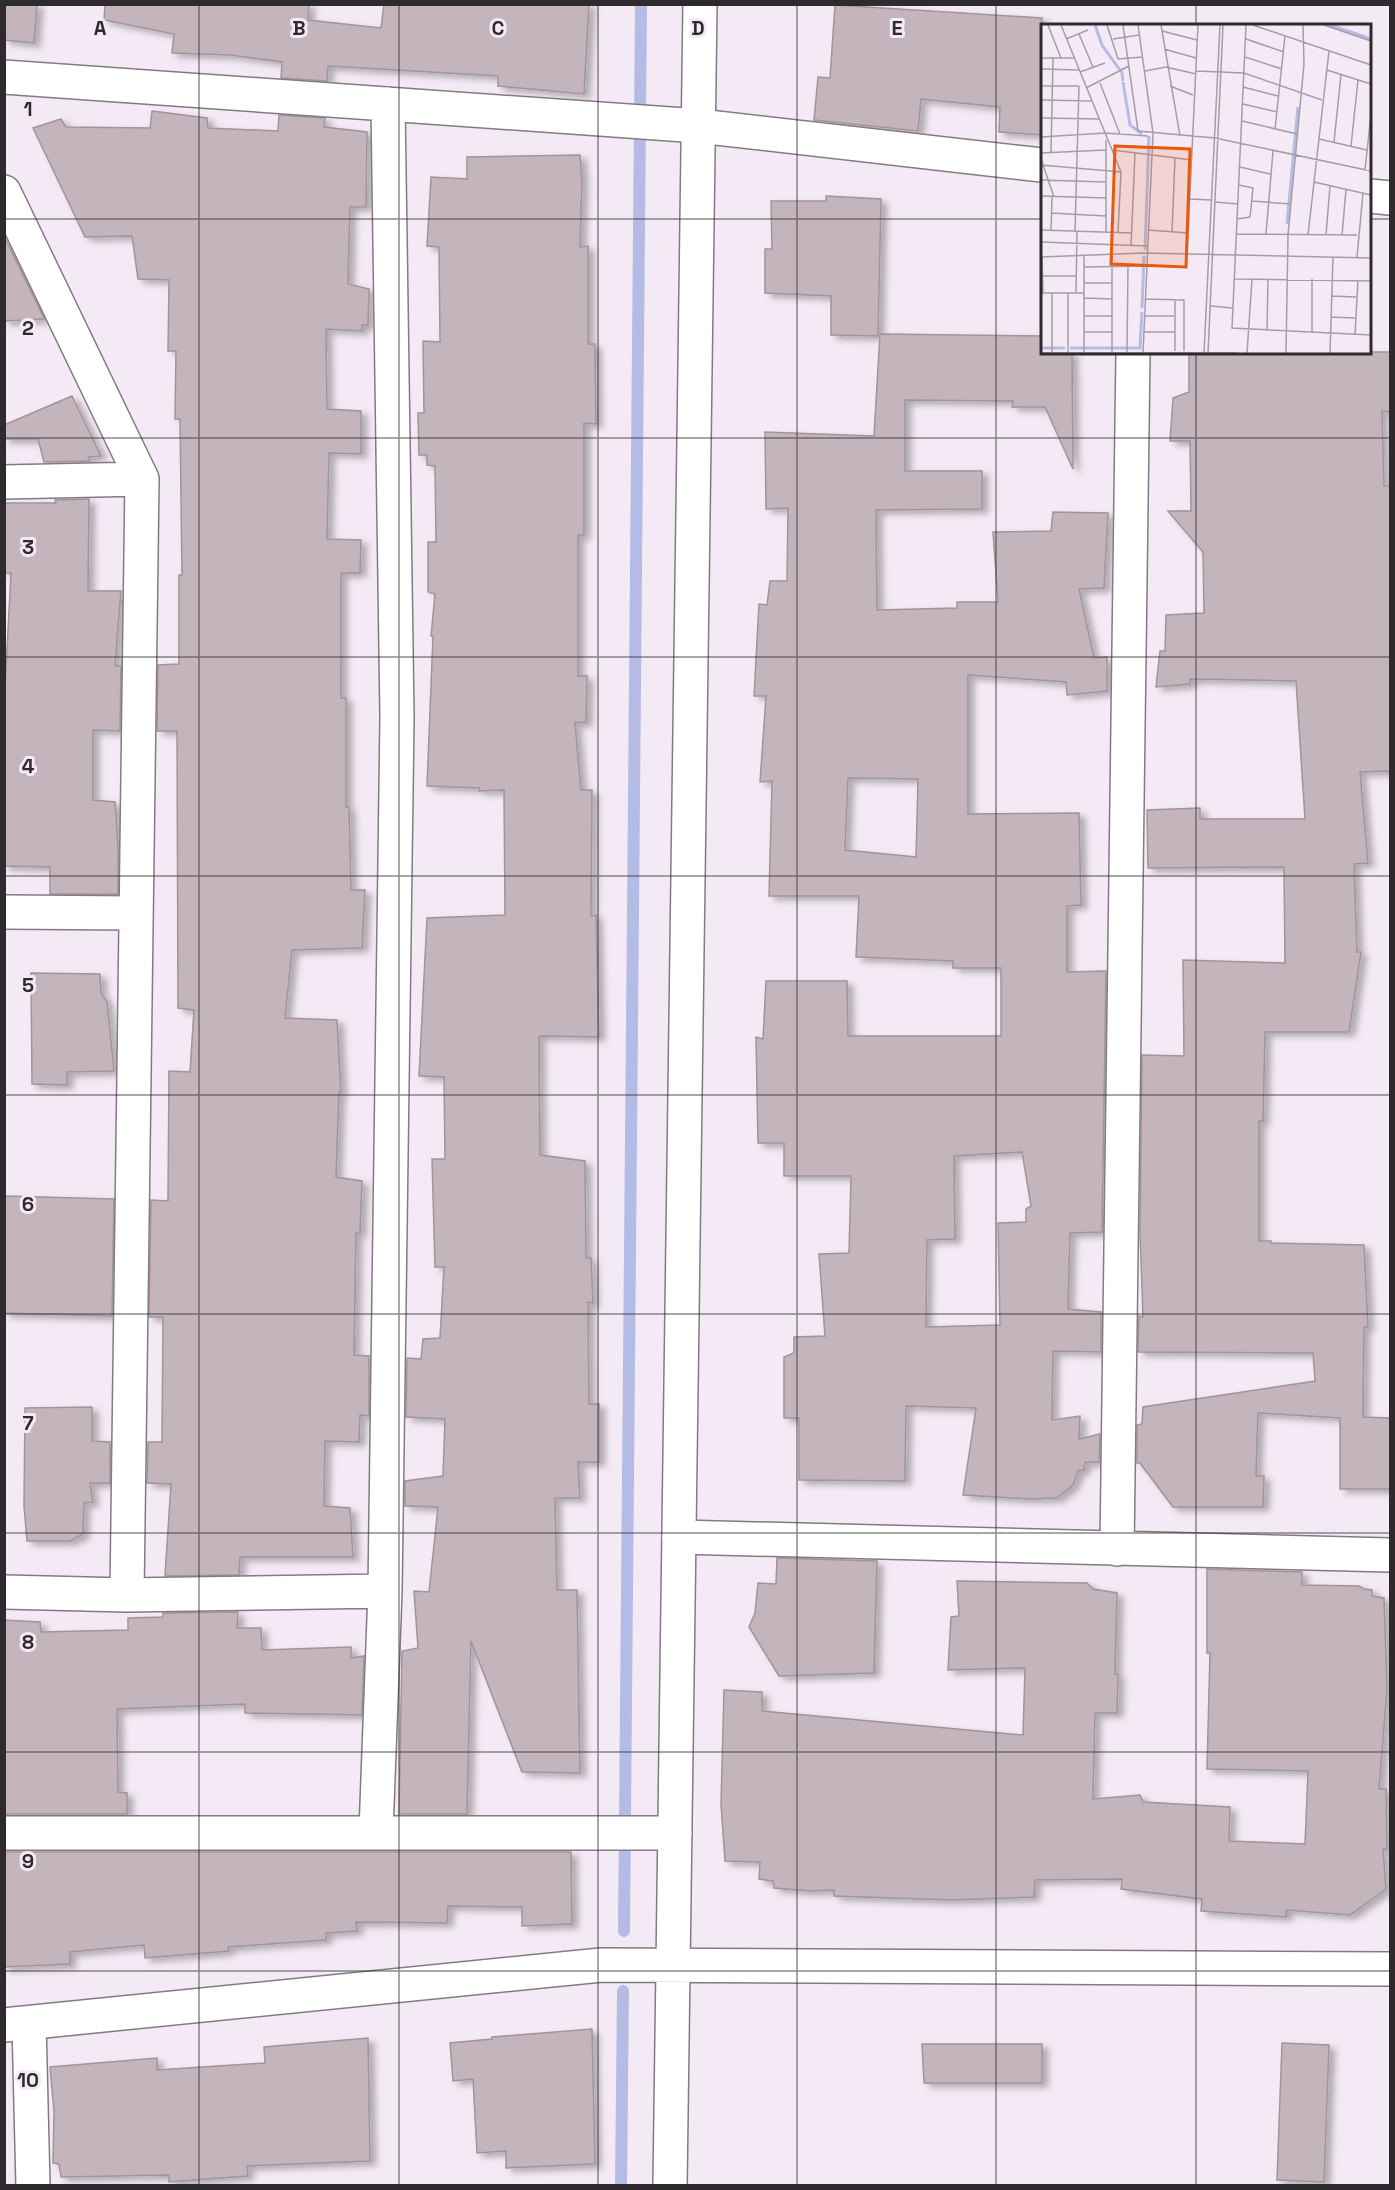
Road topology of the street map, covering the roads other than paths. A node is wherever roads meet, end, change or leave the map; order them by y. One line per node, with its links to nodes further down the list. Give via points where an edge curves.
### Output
1 (700, 4): 4 (street)
2 (4, 77): 3 (street)
3 (388, 104): 4 (street); 17 (street, via 398,717)
4 (683, 124): 5 (street); 14 (street)
5 (1041, 165)
6 (4, 192): 10 (street)
7 (1371, 196): 8 (street)
8 (1390, 198)
9 (1133, 354): 15 (street)
10 (142, 479): 11 (street); 13 (street)
11 (4, 482)
12 (4, 912): 13 (street)
13 (136, 913): 19 (street)
14 (679, 1537): 15 (street); 22 (street)
15 (1117, 1549): 16 (street)
16 (1390, 1555)
17 (385, 1591): 19 (street); 20 (street)
18 (4, 1592): 19 (street)
19 (127, 1595)
20 (376, 1832): 21 (street); 22 (street)
21 (4, 1833)
22 (675, 1833): 23 (street)
23 (673, 1966): 24 (street); 25 (street, via 601,1965); 27 (street)
24 (1390, 1969)
25 (16, 2024): 26 (street)
26 (33, 2186)
27 (670, 2186)

